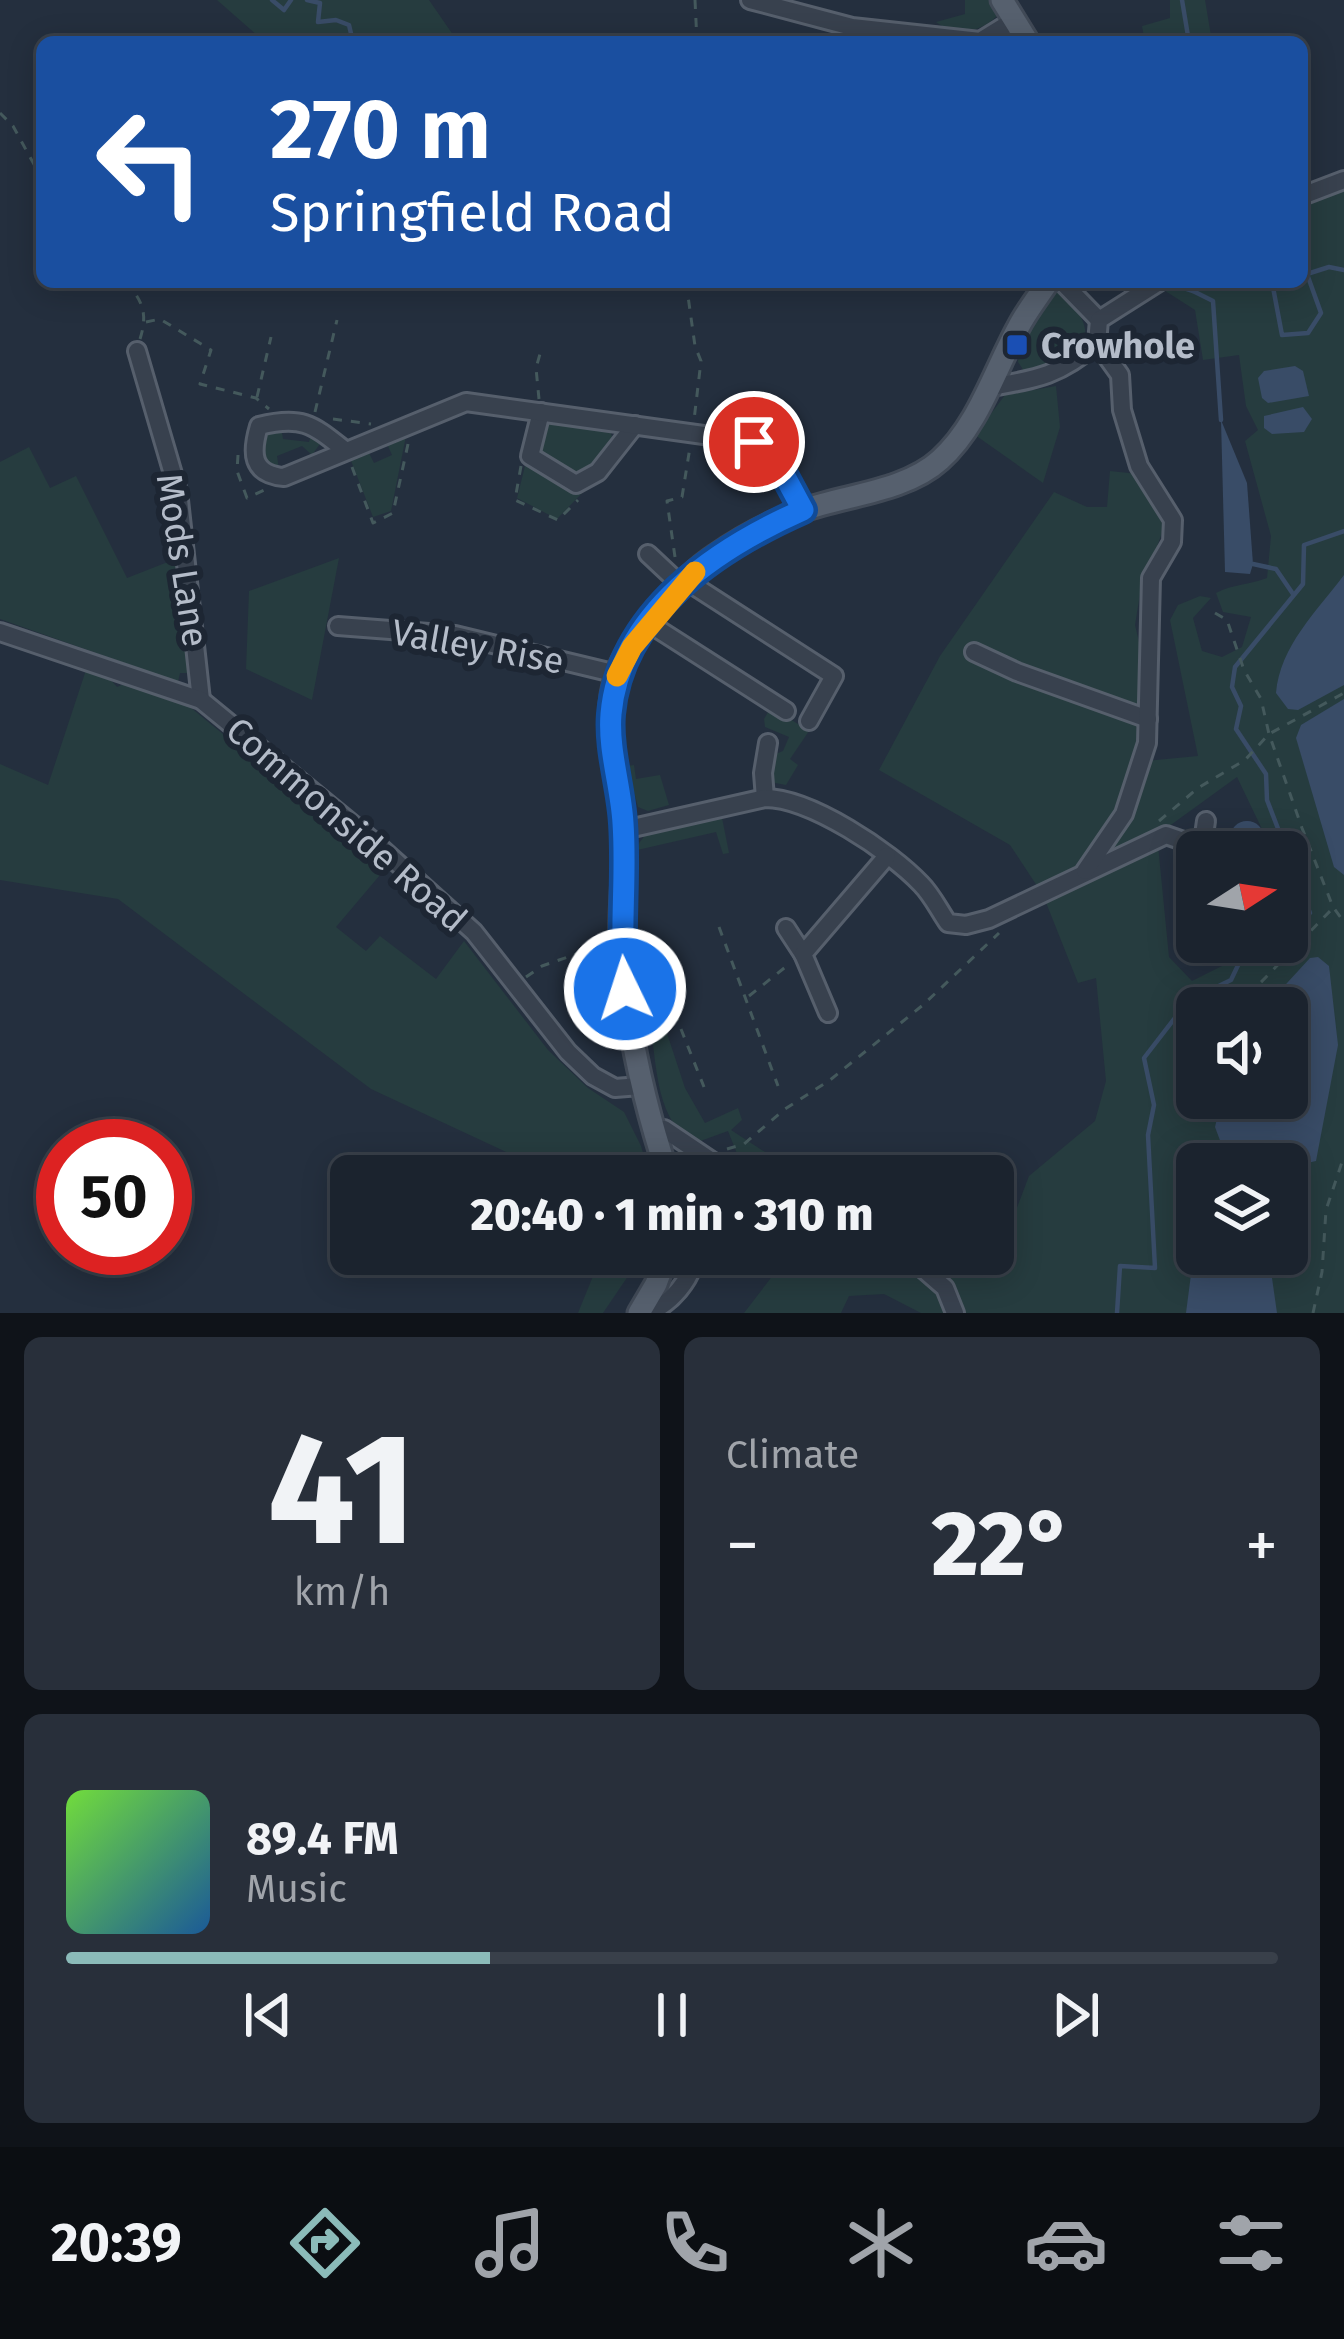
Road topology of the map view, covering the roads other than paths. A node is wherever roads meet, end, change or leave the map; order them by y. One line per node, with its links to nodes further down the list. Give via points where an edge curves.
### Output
1 (750, 0): 3 (street, via 852,27)
2 (1008, 10): 4 (street); 5 (main road)
3 (934, 36)
4 (985, 36)
5 (1024, 36)
6 (1344, 180): 7 (street)
7 (1308, 194)
8 (1044, 288): 14 (main road)
9 (1068, 288): 11 (street)
10 (1150, 288): 11 (street)
11 (1099, 320): 12 (street)
12 (1097, 343): 14 (street, via 1049,376); 30 (street, via 1120,375 1139,466 1174,520 1172,542 1151,578)
13 (136, 351): 28 (street, Mods Lane, via 178,490)
14 (991, 387): 18 (main road, via 923,472)
15 (541, 412): 16 (street); 16 (street, via 530,456 576,484 598,472); 17 (street, via 466,402)
16 (635, 425): 18 (street, via 754,442 774,456)
17 (346, 452): 17 (street, via 312,424 280,422 259,426 252,451 267,475 284,476)
18 (803, 510): 20 (main road, via 729,547)
19 (648, 554): 20 (street)
20 (683, 582): 21 (main road); 25 (street)
21 (650, 624): 27 (main road); 29 (street)
22 (338, 626): 27 (street, Valley Rise, via 454,635)
23 (796, 631): 25 (street)
24 (0, 632): 28 (street, Commonside Road)
25 (775, 638): 31 (street, via 834,676)
26 (974, 652): 30 (street)
27 (617, 674): 35 (main road, via 610,718)
28 (201, 700): 43 (street, Commonside Road, via 474,932 592,1076 615,1088)
29 (786, 711)
30 (1148, 719): 39 (street, via 1124,814)
31 (809, 721)
32 (768, 743): 33 (street)
33 (766, 798): 35 (street); 38 (street, via 818,812)
34 (1206, 821): 36 (street)
35 (624, 830): 43 (main road, via 621,940)
36 (1205, 831)
37 (1176, 838): 39 (street, via 1166,835)
38 (887, 856): 39 (street, via 924,887 948,923 966,925); 41 (street)
39 (1083, 874)
40 (786, 928): 41 (street)
41 (803, 954): 42 (street)
42 (828, 1013)
43 (640, 1086): 44 (main road)
44 (654, 1132): 45 (main road); 46 (street, via 664,1129)
45 (661, 1155)
46 (702, 1155)
47 (659, 1275): 50 (main road)
48 (688, 1275): 50 (street, via 659,1309)
49 (930, 1275): 51 (street)
50 (643, 1313)
51 (955, 1313)

